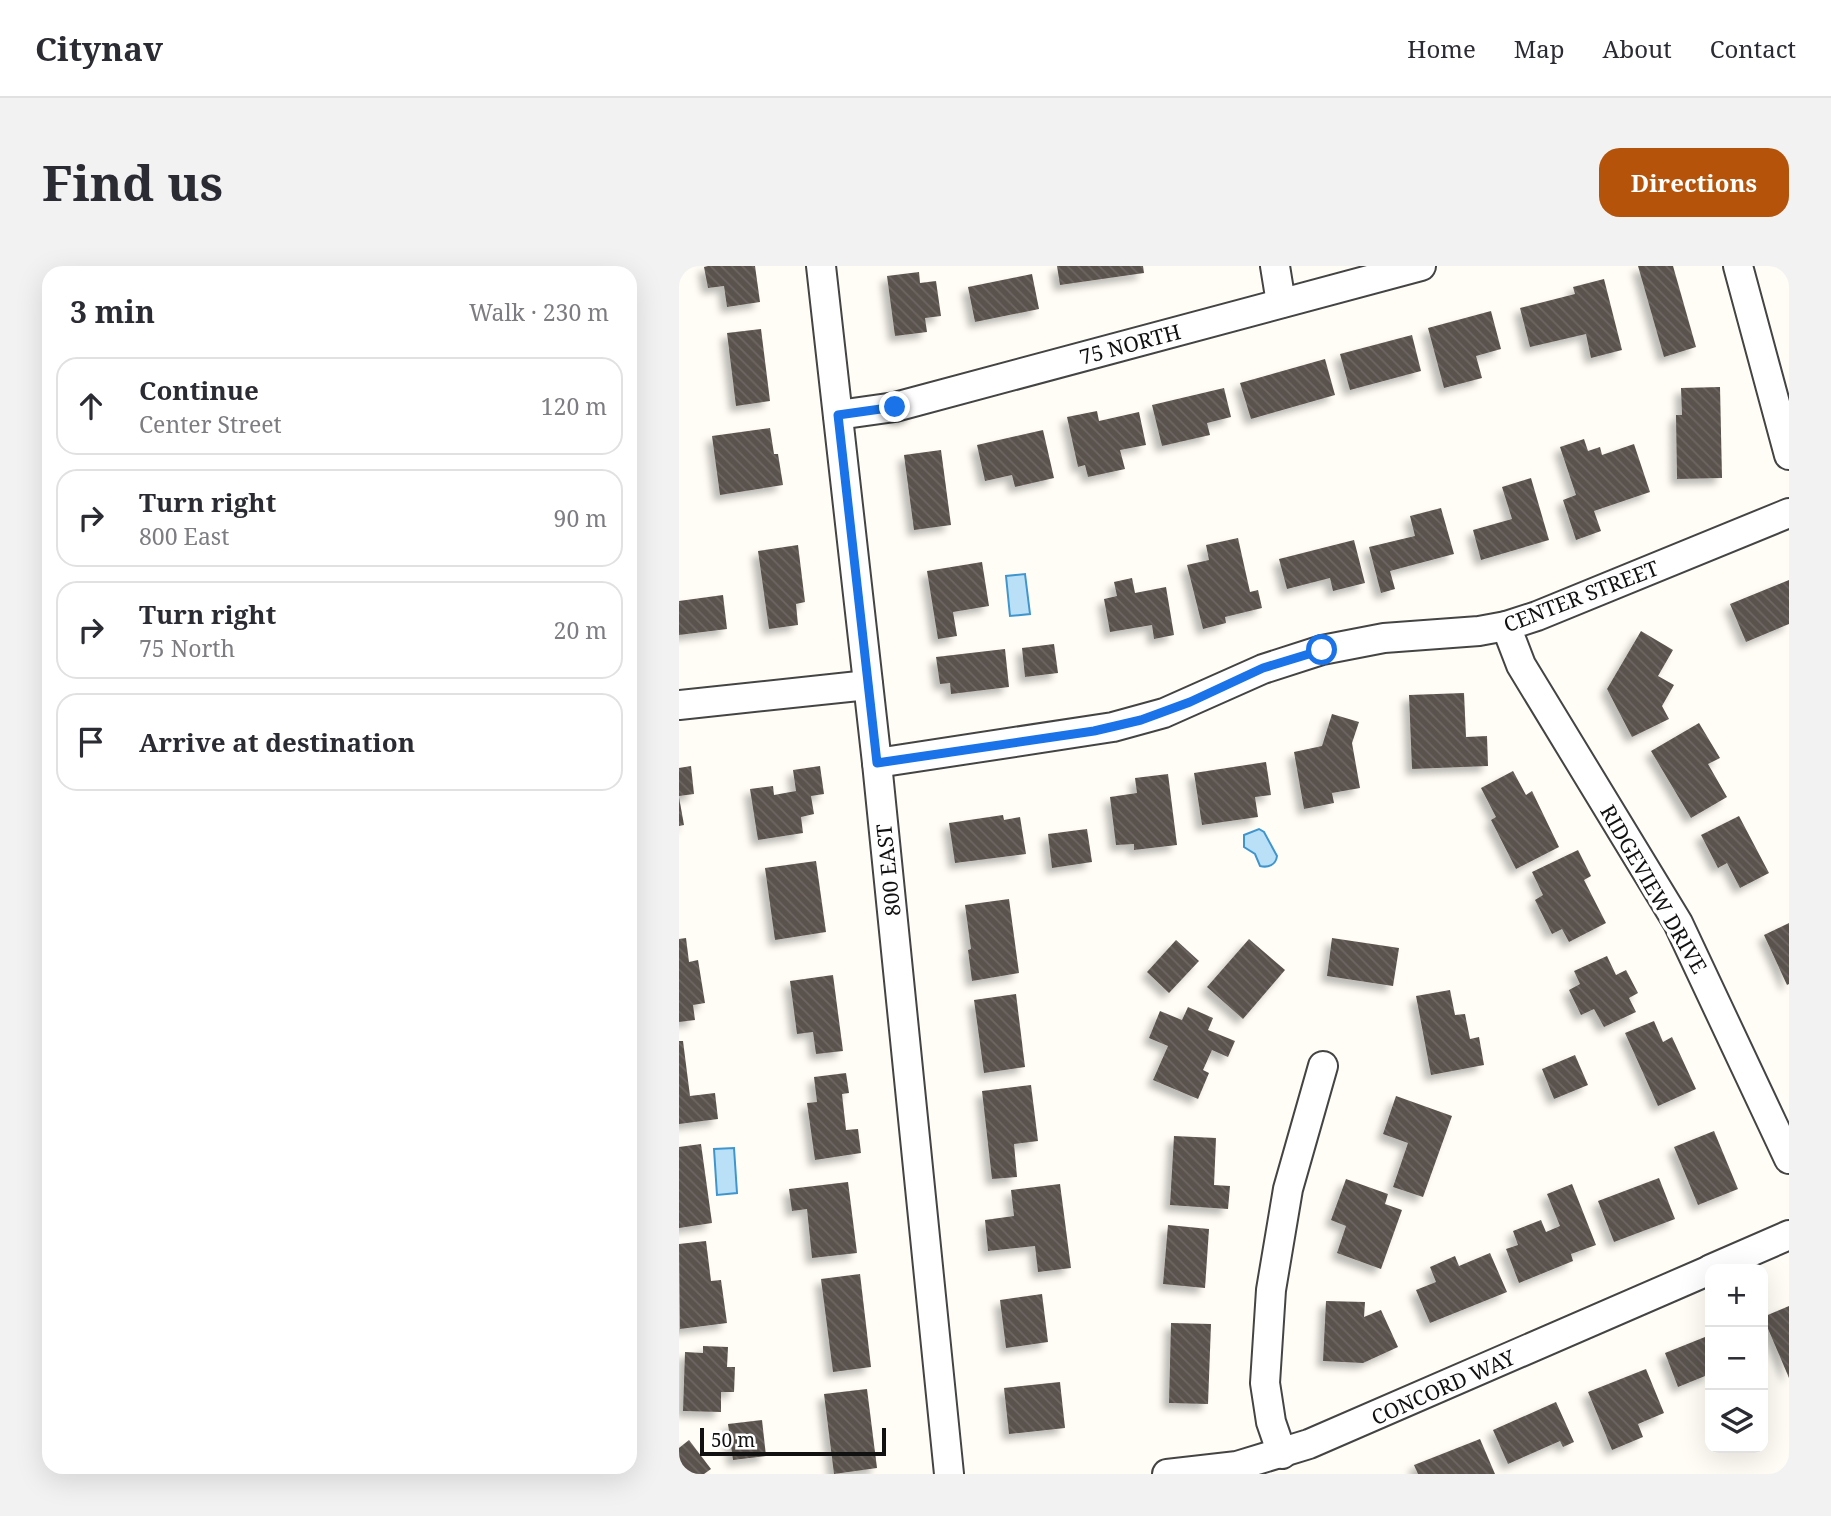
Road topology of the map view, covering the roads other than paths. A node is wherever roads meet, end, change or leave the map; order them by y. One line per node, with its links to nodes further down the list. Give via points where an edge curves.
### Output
1 (821, 266): 6 (street, 800 EAST)
2 (1275, 266): 5 (street)
3 (1421, 266): 5 (street, 75 NORTH)
4 (1738, 266): 7 (street)
5 (1281, 303): 6 (street, 75 NORTH, via 895,407)
6 (838, 415): 10 (street, 800 EAST)
7 (1789, 455)
8 (1789, 513): 9 (street, CENTER STREET)
9 (1506, 626): 12 (street, CENTER STREET, via 1343,645 1263,668 1164,713 1113,727); 14 (street, RIDGEVIEW DRIVE, via 1521,665 1689,942)
10 (868, 685): 11 (street); 12 (street, 800 EAST)
11 (679, 705)
12 (877, 763): 19 (street, 800 EAST)
13 (1323, 1066): 18 (street, via 1288,1189 1271,1290 1265,1383)
14 (1789, 1159)
15 (1789, 1235): 16 (street, CONCORD WAY)
16 (1722, 1264)
17 (1705, 1272): 18 (street, CONCORD WAY)
18 (1282, 1454): 20 (street, CONCORD WAY, via 1237,1466)
19 (949, 1474)
20 (1167, 1474)

